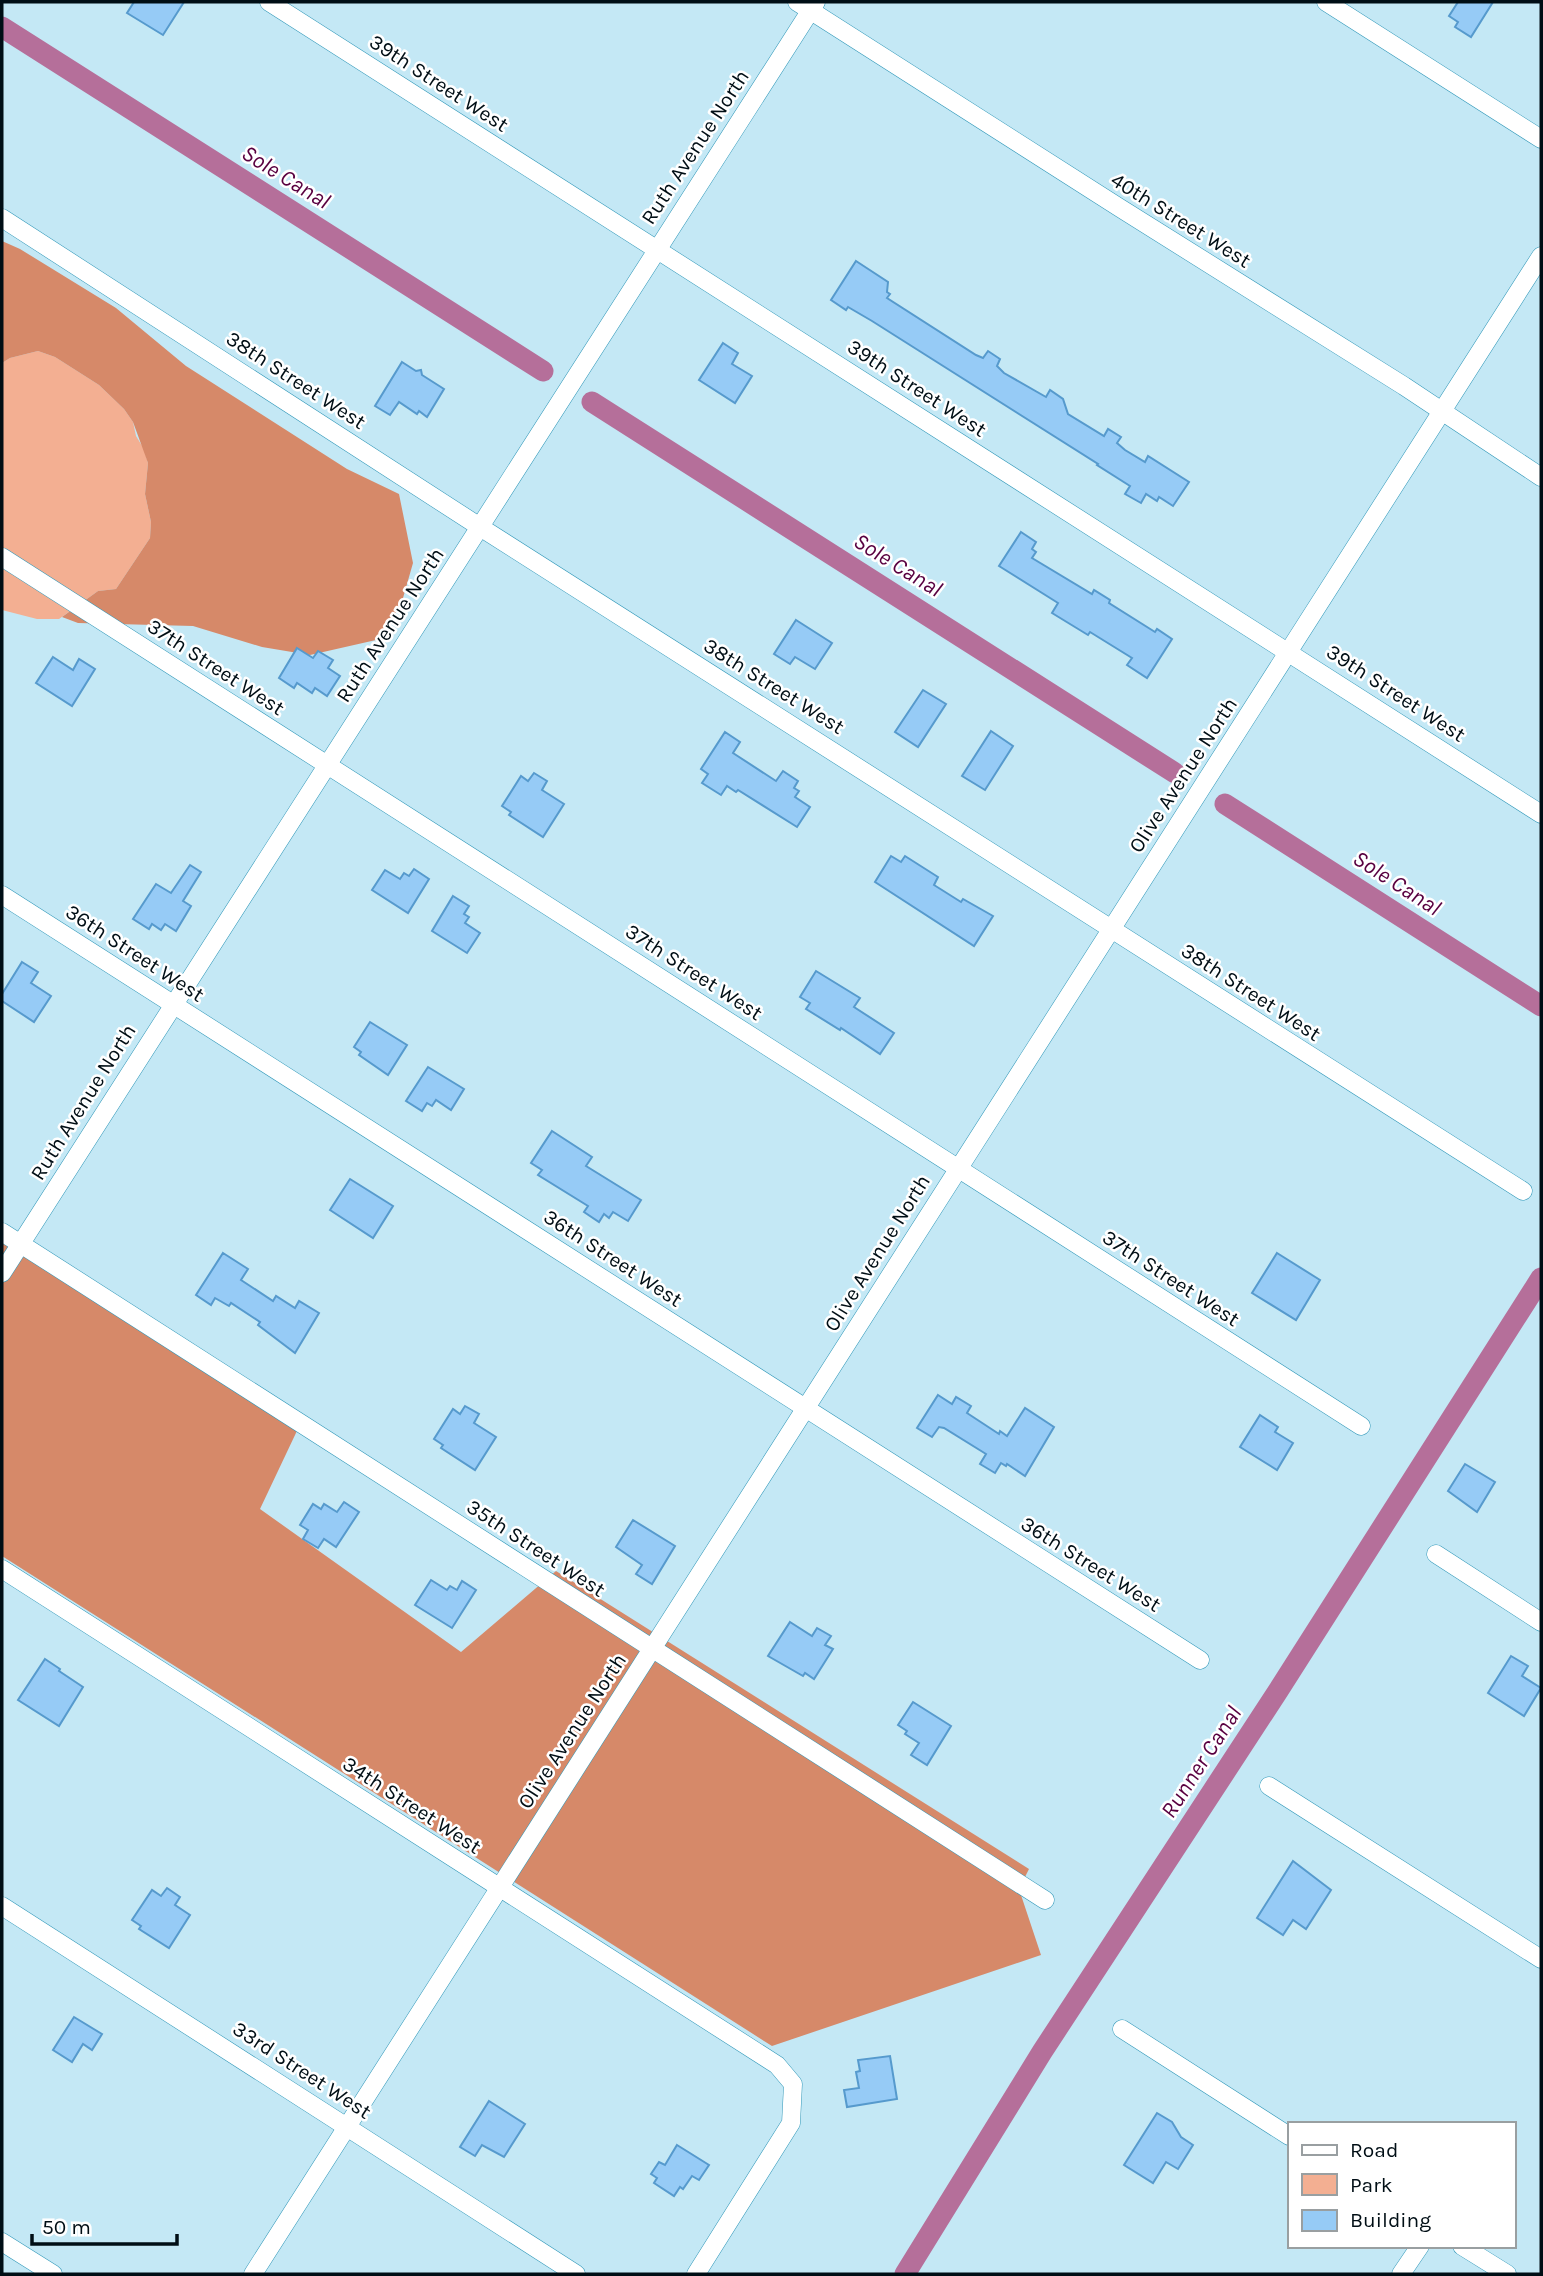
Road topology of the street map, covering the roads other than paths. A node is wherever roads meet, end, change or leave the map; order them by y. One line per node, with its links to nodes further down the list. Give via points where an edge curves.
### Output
1 (269, 2): 6 (street, 39th Street West)
2 (1326, 2): 4 (street)
3 (808, 5): 6 (street, Ruth Avenue North); 8 (street, 40th Street West)
4 (1541, 139)
5 (2, 218): 10 (street, 38th Street West)
6 (656, 249): 10 (street, Ruth Avenue North); 12 (street, 39th Street West)
7 (1541, 257): 8 (street, Olive Avenue North)
8 (1443, 411): 9 (street, 40th Street West); 12 (street, Olive Avenue North)
9 (1541, 477)
10 (480, 527): 13 (street, Ruth Avenue North); 16 (street, 38th Street West)
11 (2, 557): 13 (street, 37th Street West)
12 (1288, 652): 14 (street, 39th Street West); 16 (street, Olive Avenue North)
13 (327, 765): 17 (street, Ruth Avenue North); 18 (street, 37th Street West)
14 (1541, 814)
15 (2, 895): 17 (street, 36th Street West)
16 (1112, 928): 18 (street, Olive Avenue North); 19 (street, 38th Street West)
17 (173, 1004): 21 (street, Ruth Avenue North); 23 (street, 36th Street West)
18 (958, 1168): 23 (street, Olive Avenue North); 24 (street, 37th Street West)
19 (1522, 1191)
20 (2, 1232): 21 (street, 35th Street West)
21 (20, 1244): 22 (street, Ruth Avenue North); 28 (street, 35th Street West)
22 (2, 1273)
23 (805, 1409): 28 (street, Olive Avenue North); 29 (street, 36th Street West)
24 (1361, 1426)
25 (1436, 1554): 27 (street)
26 (2, 1569): 31 (street, 34th Street West)
27 (1541, 1622)
28 (651, 1649): 31 (street, Olive Avenue North); 32 (street, 35th Street West)
29 (1200, 1660)
30 (1269, 1786): 34 (street)
31 (500, 1887): 36 (street, Olive Avenue North); 44 (street, 34th Street West, via 778,2065 793,2084 791,2123)
32 (1045, 1900)
33 (2, 1906): 36 (street, 33rd Street West)
34 (1541, 1959)
35 (1122, 2029): 37 (street)
36 (347, 2126): 42 (street, Olive Avenue North); 43 (street, 33rd Street West)
37 (1288, 2135)
38 (2, 2242): 41 (street)
39 (1419, 2248): 45 (street)
40 (1465, 2248): 46 (street)
41 (53, 2274)
42 (253, 2274)
43 (576, 2274)
44 (696, 2274)
45 (1401, 2274)
46 (1507, 2274)

